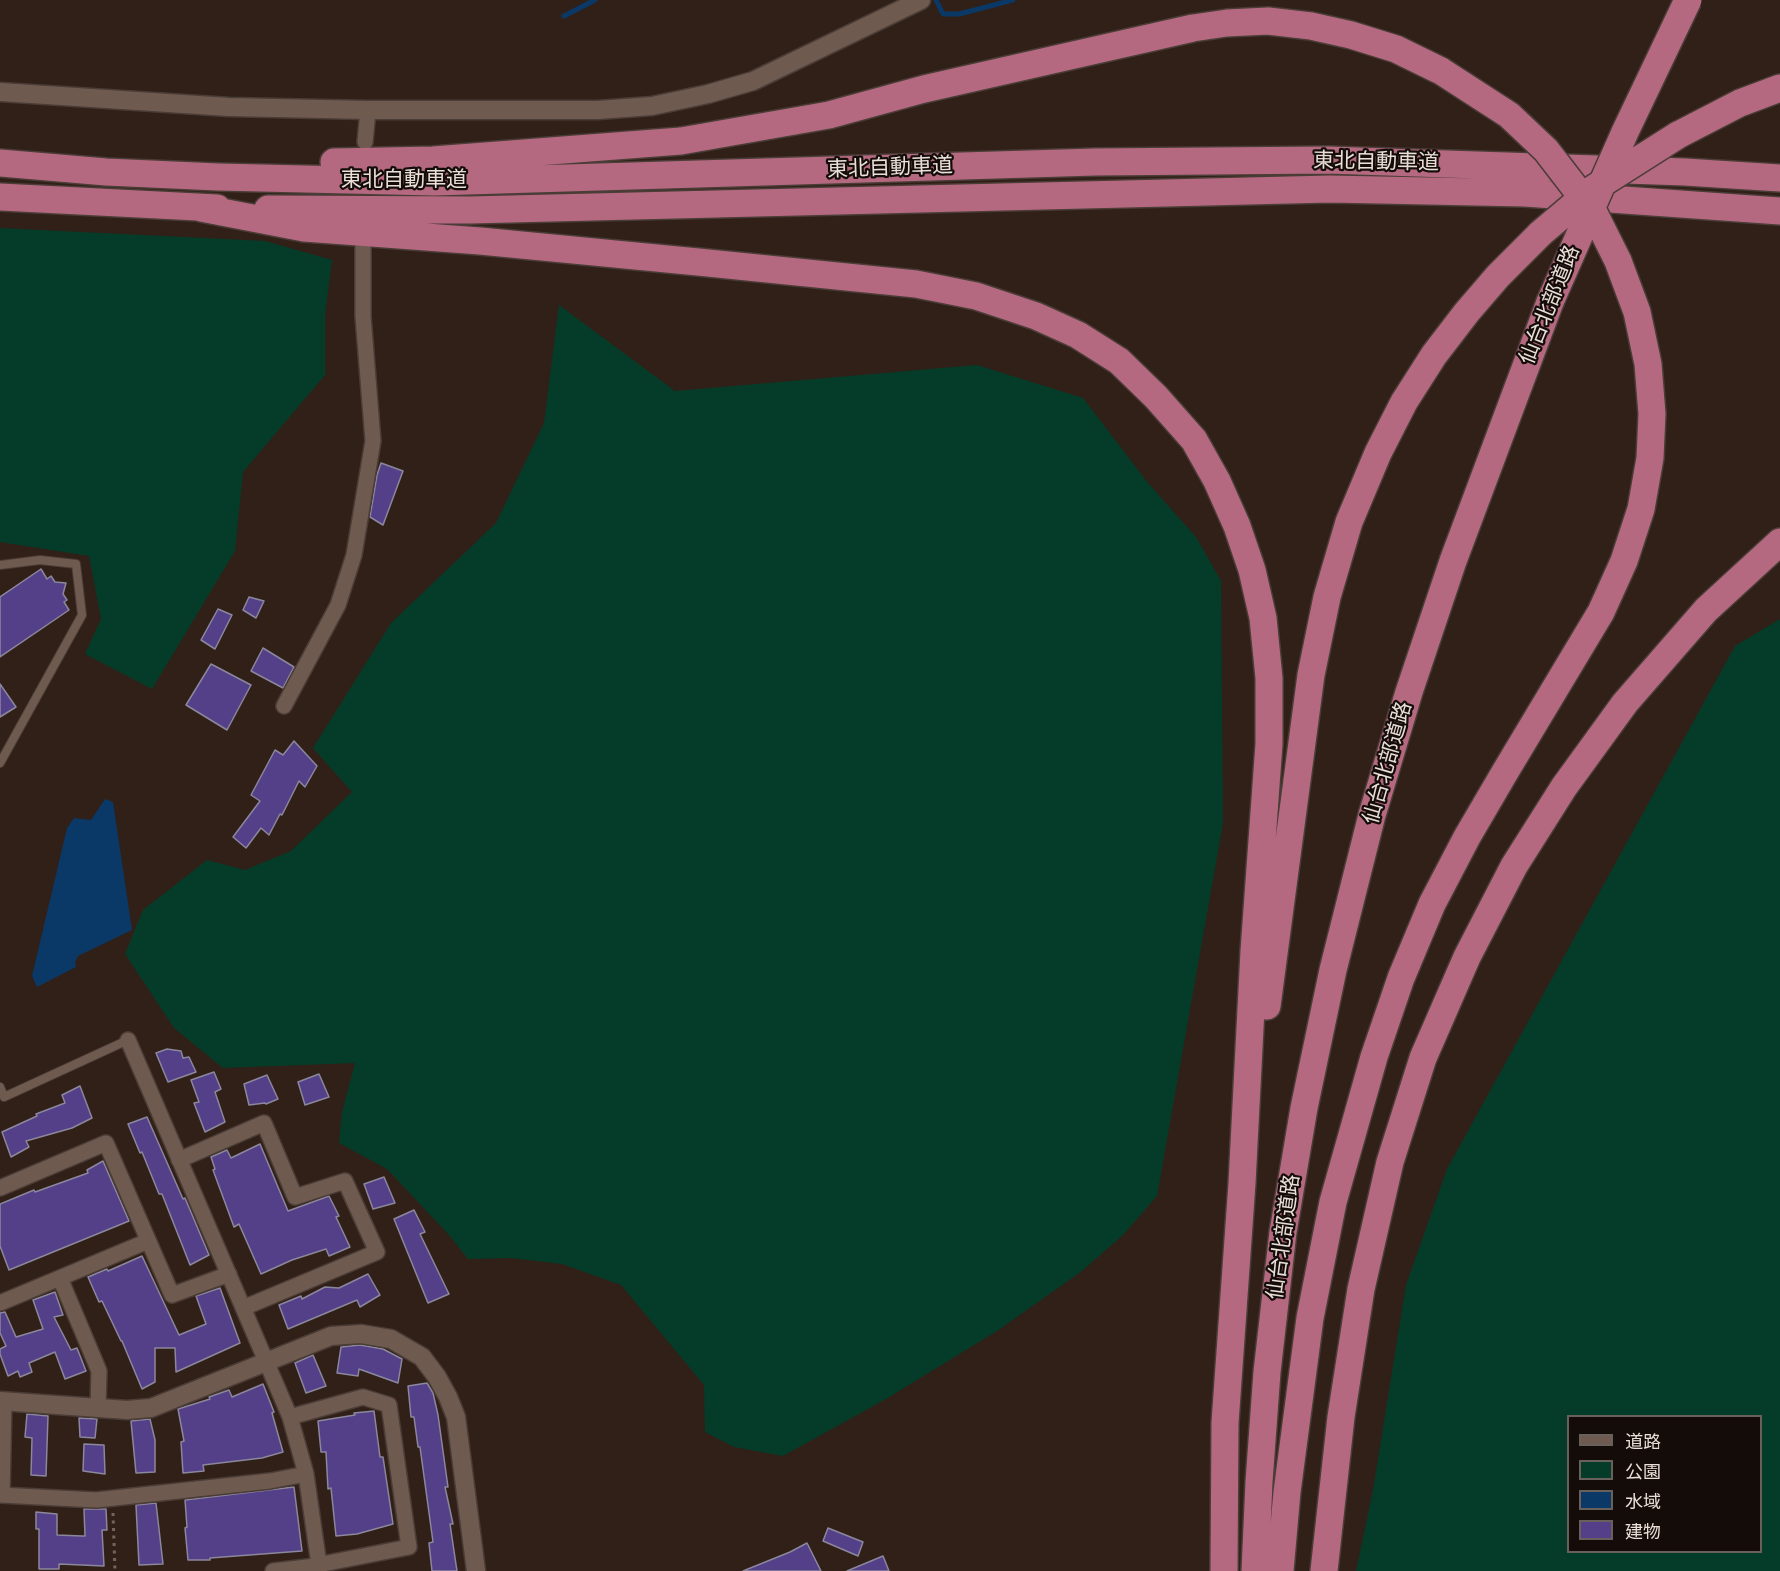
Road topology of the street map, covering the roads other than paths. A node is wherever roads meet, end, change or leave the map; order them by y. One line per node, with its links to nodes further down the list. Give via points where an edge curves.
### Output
1 (921, 0): 5 (street, via 753,81 652,106 598,110)
2 (1688, 0): 37 (highway, 仙台北部道路, bridge, via 1624,132 1550,302 1453,561 1372,815 1333,970 1283,1232 1266,1383)
3 (1780, 88): 20 (highway, bridge, via 1740,103 1678,135 1593,189 1541,233 1498,276 1434,355 1388,433 1349,522 1327,597 1311,675)
4 (0, 92): 5 (street, via 229,107)
5 (368, 110): 6 (street)
6 (365, 142)
7 (7, 163): 8 (highway, 東北自動車道, via 173,175 434,182 1095,162 1328,160); 38 (highway, bridge, via 241,165 421,160 681,141 829,115 1193,28 1268,21 1351,34 1396,49 1441,71 1509,115 1546,150 1593,211 1637,312 1648,364 1652,414 1650,458 1641,509 1624,561 1600,612 1432,904 1374,1057 1333,1202 1311,1318)
8 (1780, 178)
9 (0, 197): 10 (highway, 東北自動車道)
10 (201, 208): 11 (highway, 東北自動車道, via 470,210 1330,189 1526,193); 20 (highway, via 304,228 480,241 916,284 976,296 1036,316 1078,335 1119,361 1194,440 1217,481 1252,570 1263,618 1269,678 1269,744)
11 (1780, 211)
12 (363, 244): 15 (street, via 363,316 373,441 354,555 338,605)
13 (1780, 542): 39 (highway, via 1706,610 1625,704 1564,787 1514,866 1467,957 1423,1058 1390,1162 1361,1288 1341,1417)
14 (0, 565): 16 (lane, via 40,560 76,564 82,615)
15 (284, 706)
16 (0, 764)
17 (128, 1040): 18 (lane, via 4,1097); 19 (street)
18 (0, 1088)
19 (179, 1160): 23 (street); 26 (street, via 264,1124 295,1197 345,1181 377,1252)
20 (1242, 1183): 36 (highway, via 1225,1423)
21 (0, 1188): 22 (street, via 106,1143)
22 (148, 1241): 23 (street, via 172,1295); 24 (street)
23 (229, 1274): 26 (street)
24 (60, 1278): 25 (street); 29 (street, via 99,1371)
25 (0, 1303)
26 (243, 1308): 27 (street)
27 (267, 1362): 29 (street, via 151,1408); 30 (street); 35 (street, via 331,1336 361,1334 392,1339 422,1357 437,1377 456,1417)
28 (2, 1401): 29 (street); 32 (street)
29 (98, 1408)
30 (290, 1417): 31 (street); 33 (street, via 363,1397 389,1405 409,1547)
31 (306, 1474): 32 (street, via 96,1500); 33 (street)
32 (1, 1495)
33 (318, 1565): 34 (street)
34 (273, 1571)
35 (476, 1571)
36 (1224, 1571)
37 (1256, 1571)
38 (1280, 1571)
39 (1324, 1571)

